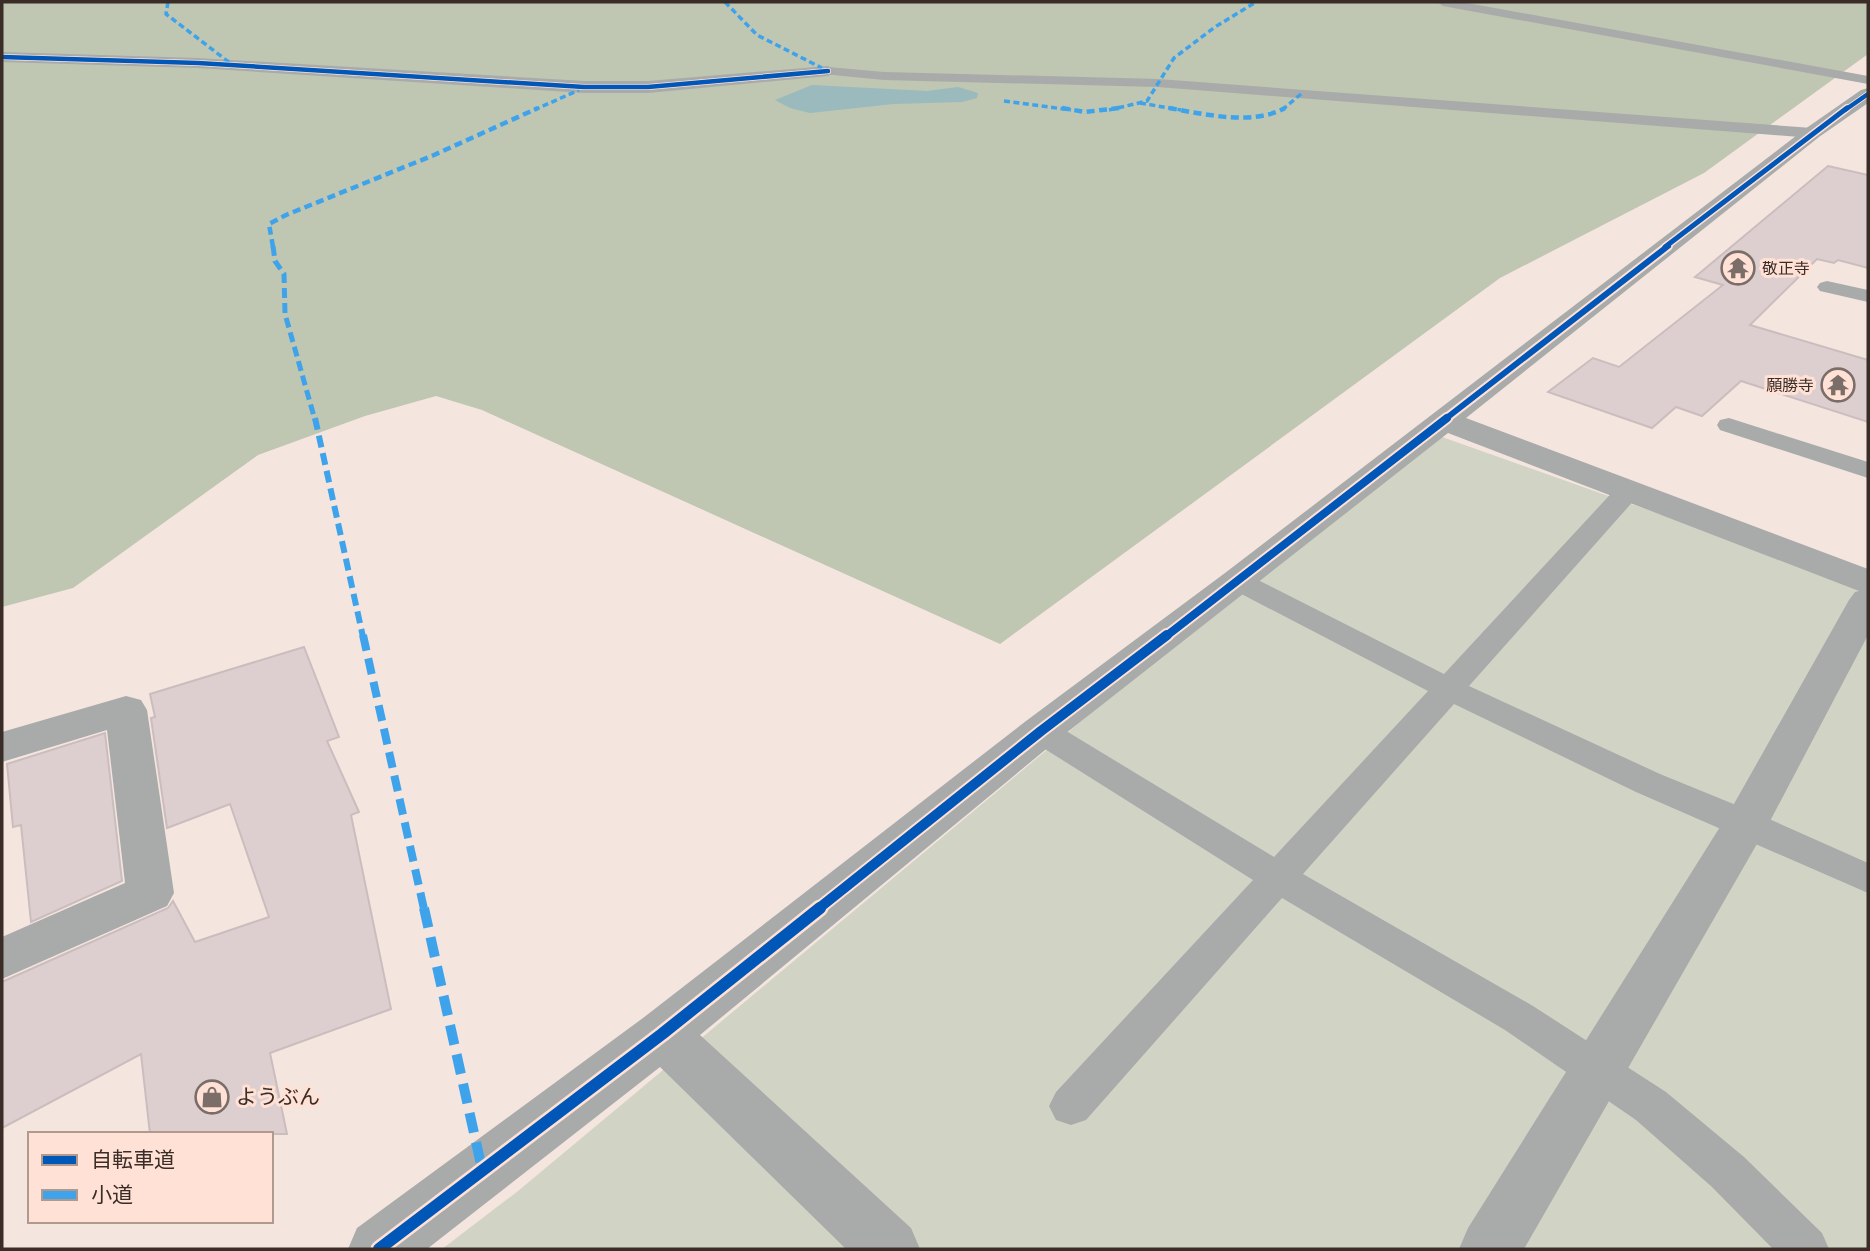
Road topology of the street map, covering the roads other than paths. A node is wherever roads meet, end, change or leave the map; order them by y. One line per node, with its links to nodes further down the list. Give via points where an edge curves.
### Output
1 (1443, 2): 4 (lane)
2 (2, 57): 3 (street, via 198,63 584,87 648,88)
3 (828, 71): 6 (lane, via 1158,83)
4 (1868, 80)
5 (1868, 94): 6 (street)
6 (1812, 133): 9 (street)
7 (1827, 287): 8 (lane)
8 (1868, 296)
9 (1443, 420): 12 (street); 13 (street)
10 (1729, 425): 11 (lane)
11 (1868, 470)
12 (1628, 491): 14 (street); 16 (lane)
13 (1238, 581): 16 (lane); 17 (street)
14 (1868, 582)
15 (1868, 600): 19 (street)
16 (1448, 689): 19 (lane, via 1648,783); 20 (lane)
17 (1041, 731): 20 (lane); 23 (street)
18 (2, 747): 22 (street, via 127,710 150,894)
19 (1746, 823): 21 (lane); 24 (street)
20 (1277, 877): 24 (lane, via 1519,1018); 25 (lane)
21 (1868, 879)
22 (2, 958)
23 (662, 1034): 26 (street); 27 (street)
24 (1597, 1072): 28 (street); 29 (lane, via 1651,1106 1728,1172)
25 (1071, 1106)
26 (379, 1249)
27 (889, 1249)
28 (1490, 1249)
29 (1805, 1249)

